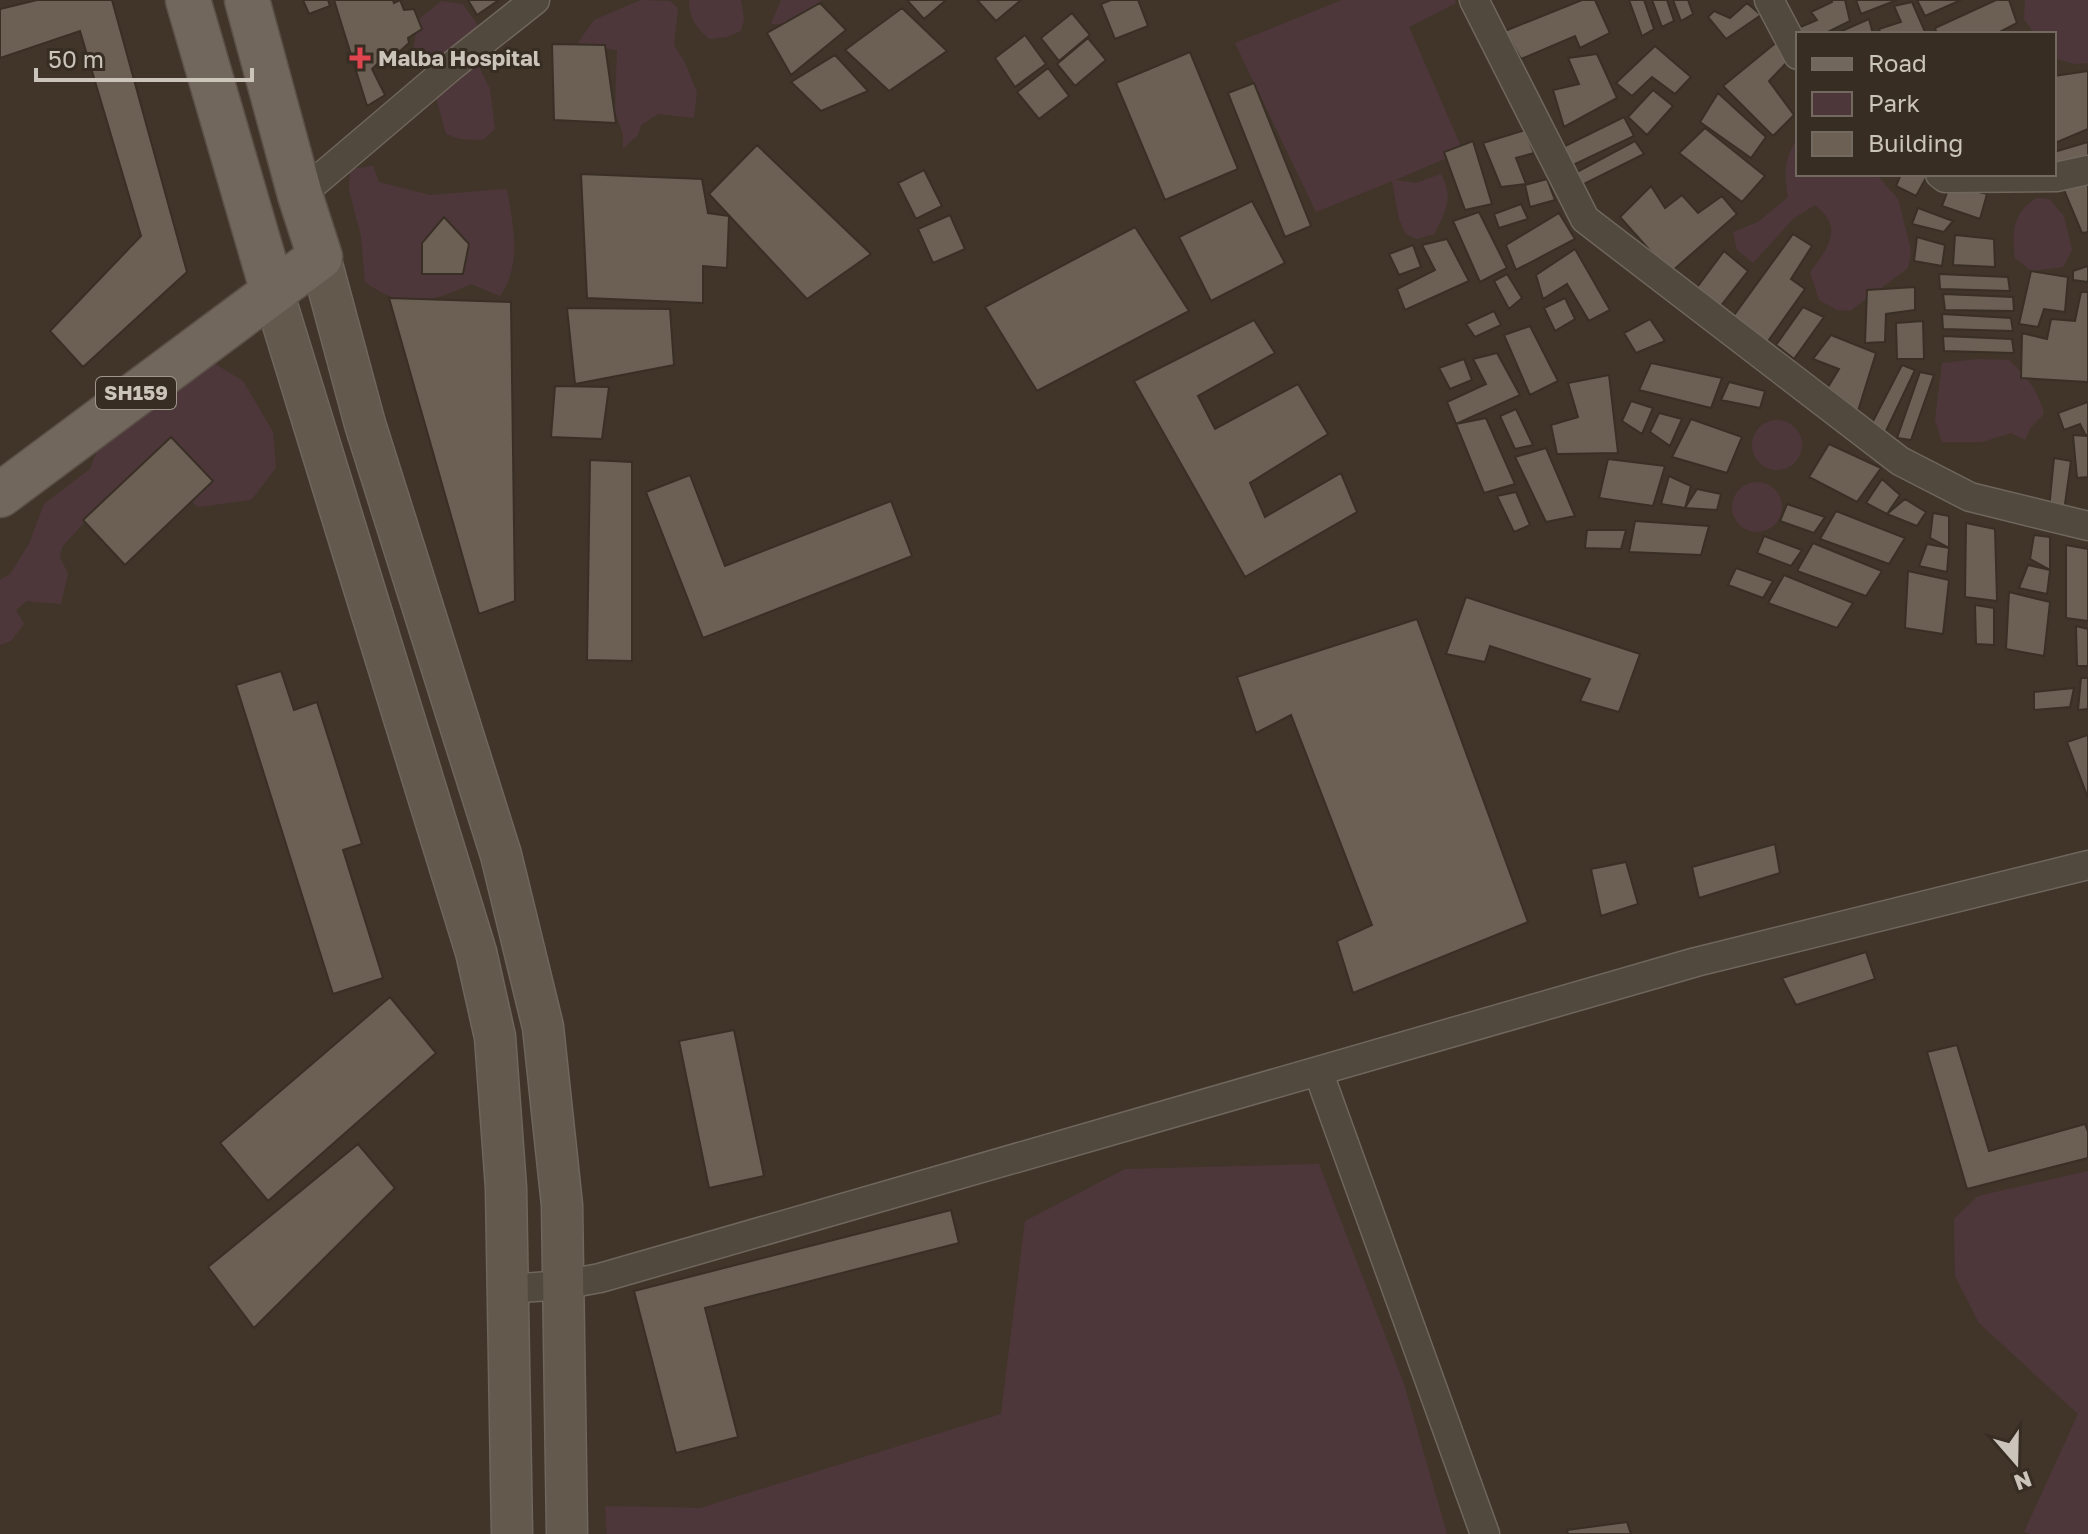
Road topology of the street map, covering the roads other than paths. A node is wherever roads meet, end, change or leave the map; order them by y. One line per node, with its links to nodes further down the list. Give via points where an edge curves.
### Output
1 (188, 0): 11 (main road)
2 (247, 0): 9 (main road)
3 (535, 0): 9 (street)
4 (1474, 0): 13 (street, via 1585,219 1900,461 1970,497)
5 (1769, 0): 6 (street)
6 (1796, 51)
7 (2088, 170): 8 (street, via 2056,177)
8 (1942, 176)
9 (300, 195): 10 (main road)
10 (320, 257): 11 (main road, SH159); 15 (main road, via 365,424 501,855)
11 (273, 292): 12 (main road, SH159); 16 (main road, via 476,952)
12 (0, 495)
13 (2088, 526)
14 (2088, 865): 17 (street, via 1696,962)
15 (543, 1027): 16 (main road); 18 (main road, via 562,1205)
16 (495, 1037): 19 (main road)
17 (1318, 1071): 18 (street); 22 (street)
18 (562, 1285): 19 (street); 21 (main road)
19 (507, 1289): 20 (main road)
20 (512, 1534)
21 (567, 1534)
22 (1485, 1534)

